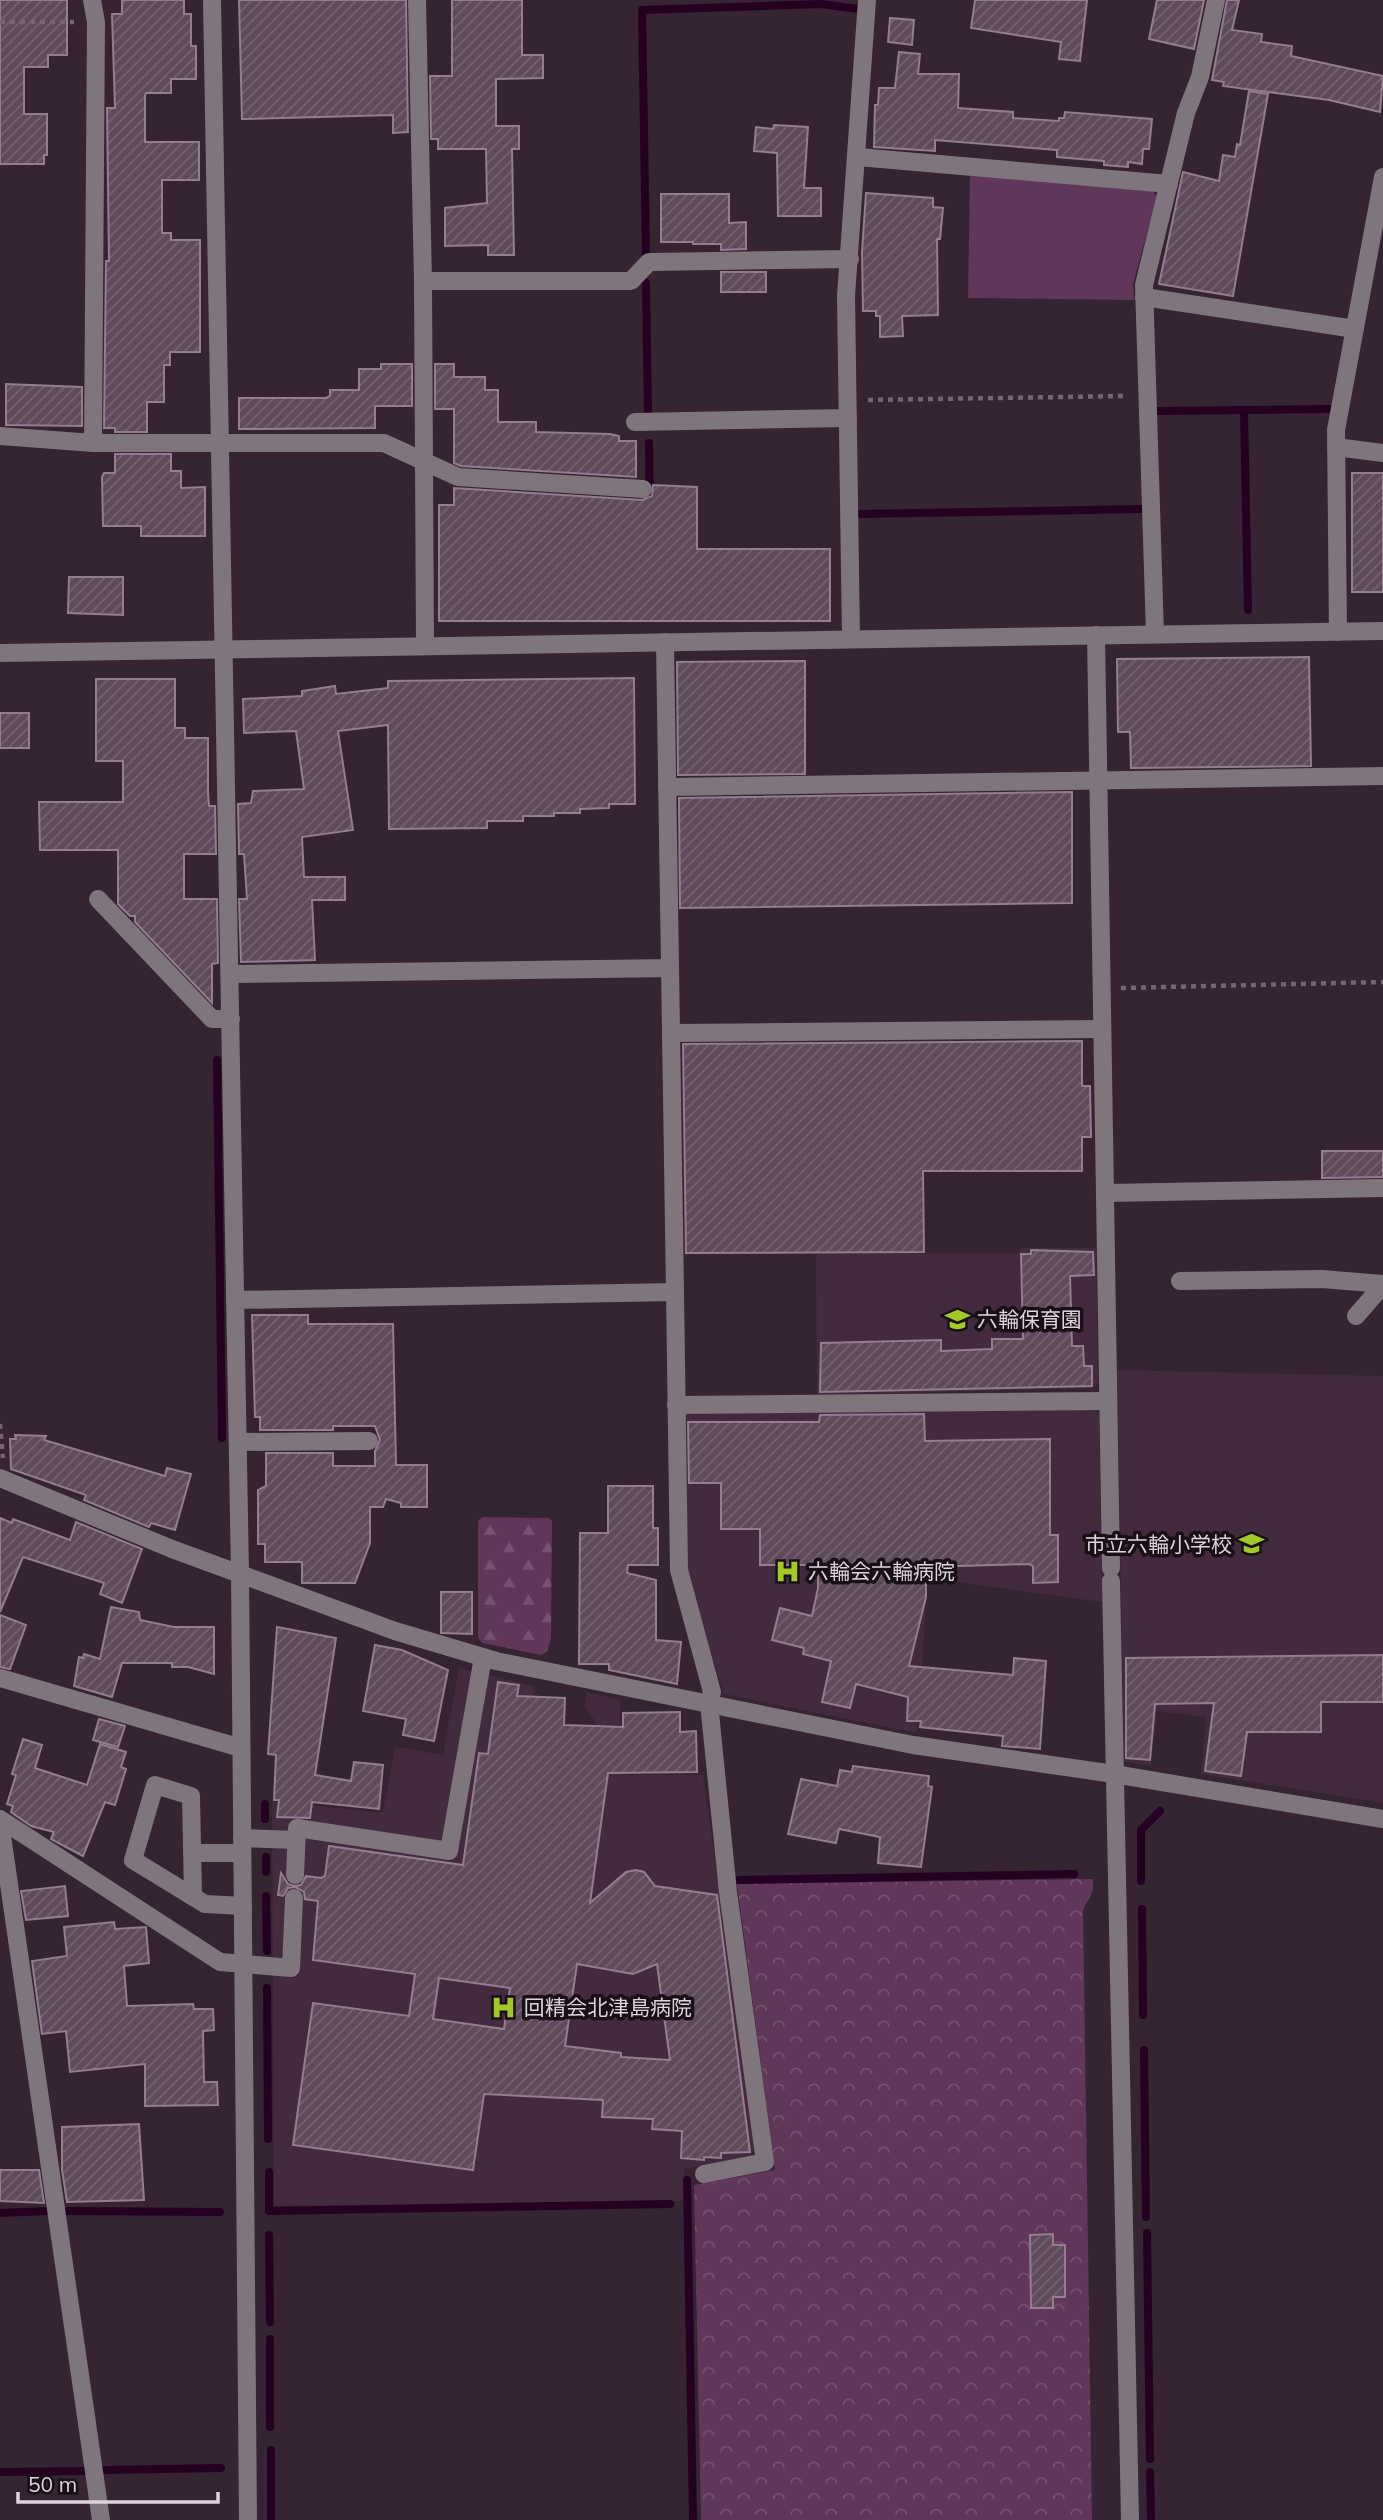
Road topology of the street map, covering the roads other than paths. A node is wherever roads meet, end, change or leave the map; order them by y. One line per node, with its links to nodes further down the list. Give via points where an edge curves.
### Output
1 (92, 0): 18 (street, via 96,22)
2 (212, 0): 17 (street)
3 (417, 0): 11 (street)
4 (867, 0): 6 (street)
5 (1216, 0): 8 (street, via 1200,77)
6 (858, 158): 8 (street); 10 (street)
7 (1383, 177): 9 (street)
8 (1169, 184): 12 (street)
9 (1381, 197): 13 (street)
10 (850, 259): 11 (street, via 649,262 631,281); 14 (street, via 846,296)
11 (423, 281): 21 (street)
12 (1144, 297): 13 (street); 25 (street)
13 (1355, 329): 19 (street)
14 (848, 409): 15 (street); 27 (street)
15 (635, 422)
16 (0, 436): 18 (street)
17 (221, 442): 18 (street); 21 (street, via 384,443); 30 (street)
18 (93, 443)
19 (1336, 447): 20 (street); 24 (street)
20 (1383, 453)
21 (424, 463): 22 (street, via 458,477); 29 (street)
22 (643, 489)
23 (1383, 631): 24 (street)
24 (1338, 632): 25 (street)
25 (1155, 634): 26 (street)
26 (1096, 635): 27 (street); 33 (street)
27 (851, 639): 28 (street)
28 (665, 642): 29 (street); 34 (street)
29 (425, 646): 30 (street)
30 (225, 649): 31 (street); 37 (street)
31 (0, 653)
32 (1383, 776): 33 (street)
33 (1098, 780): 34 (street); 39 (street)
34 (667, 787): 36 (street)
35 (98, 899): 38 (street, via 212,1019)
36 (670, 968): 37 (street); 40 (street)
37 (230, 974): 38 (street)
38 (231, 1019): 46 (street)
39 (1102, 1029): 40 (street); 42 (street)
40 (671, 1033): 45 (street)
41 (1383, 1188): 42 (street)
42 (1105, 1193): 48 (street)
43 (1180, 1281): 44 (street, via 1322,1279)
44 (1383, 1285): 47 (street)
45 (675, 1292): 46 (street); 49 (street)
46 (236, 1300): 51 (street)
47 (1356, 1316)
48 (1108, 1401): 49 (street); 58 (street)
49 (676, 1405): 56 (street, via 679,1570 712,1692)
50 (369, 1441): 51 (street)
51 (238, 1443): 53 (street)
52 (3, 1479): 53 (street)
53 (240, 1573): 54 (street, via 395,1631); 57 (street)
54 (483, 1657): 56 (street); 61 (street, via 449,1851 297,1828)
55 (0, 1678): 57 (street)
56 (709, 1703): 58 (street, via 913,1745); 70 (street, via 728,1892 765,2162)
57 (241, 1748): 62 (street)
58 (1114, 1774): 59 (street); 73 (street)
59 (1383, 1819)
60 (0, 1821): 64 (street); 69 (street, via 219,1962)
61 (296, 1840): 62 (street); 65 (street)
62 (242, 1845): 63 (street); 68 (street)
63 (192, 1853): 66 (street); 66 (street, via 191,1796 155,1786 133,1860)
64 (3, 1870): 71 (street)
65 (295, 1875)
66 (193, 1897): 68 (street, via 205,1904)
67 (294, 1898): 69 (street, via 290,1968)
68 (243, 1906): 69 (street)
69 (243, 1966): 72 (street)
70 (704, 2174)
71 (101, 2520)
72 (248, 2520)
73 (1130, 2520)

